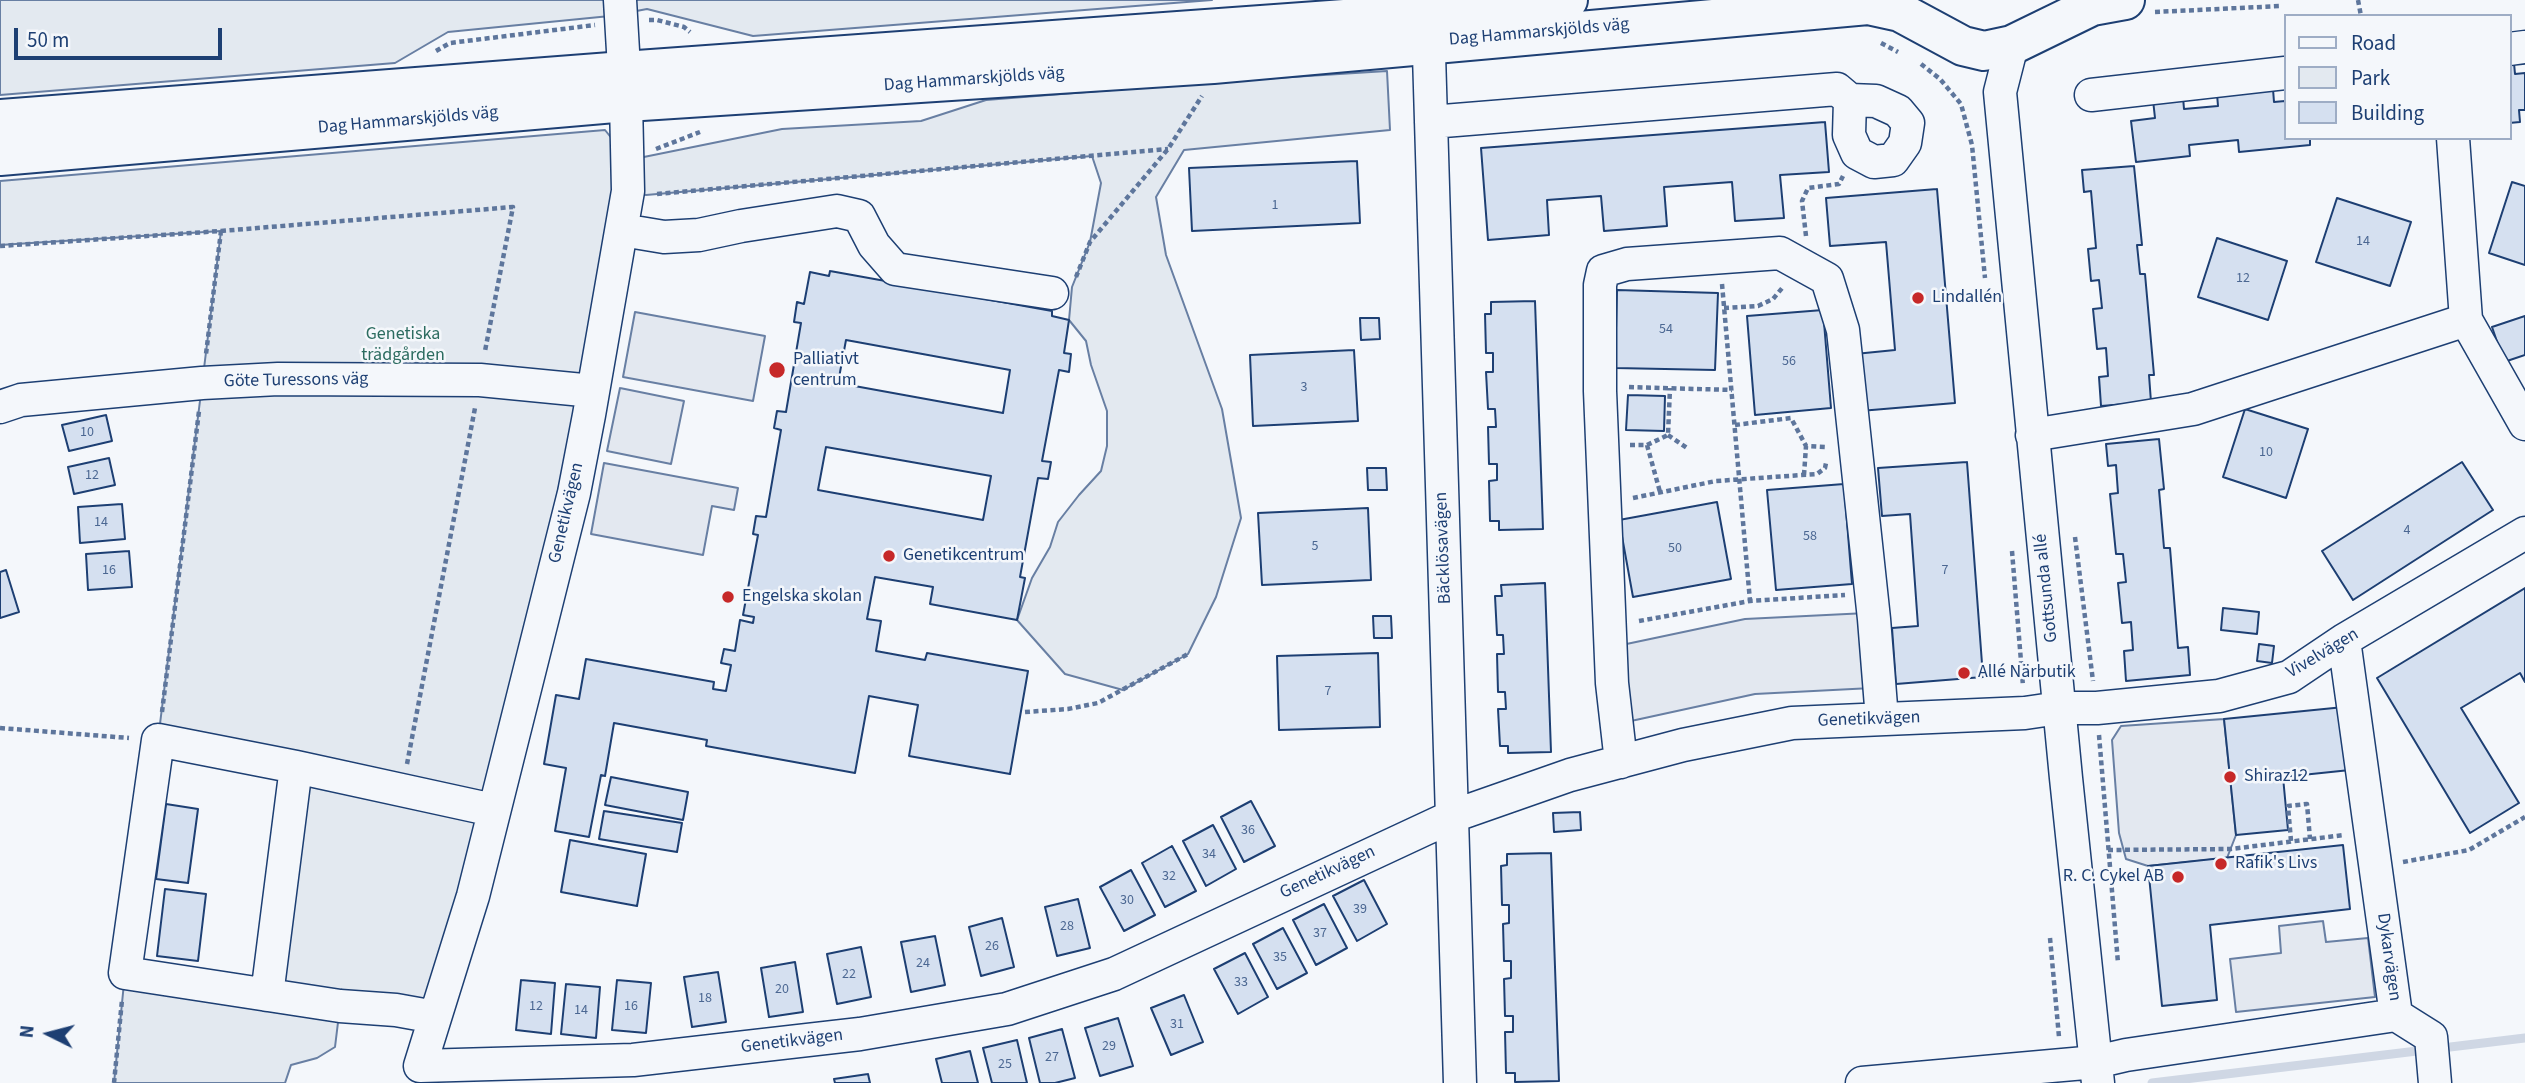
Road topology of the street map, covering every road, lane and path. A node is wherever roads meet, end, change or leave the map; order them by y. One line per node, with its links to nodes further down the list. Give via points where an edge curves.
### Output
1 (621, 0): 13 (street, Genetikvägen)
2 (1568, 0): 7 (main road, Dag Hammarskjölds väg)
3 (1922, 0): 10 (main road)
4 (2052, 0): 9 (main road, via 2042,22)
5 (2135, 6): 6 (path); 9 (main road, Dag Hammarskjölds väg, via 2092,6)
6 (2281, 6)
7 (1428, 28): 10 (main road, Dag Hammarskjölds väg, via 1868,5 1900,12); 13 (main road, Dag Hammarskjölds väg); 19 (street, Bäcklösavägen)
8 (1875, 40): 11 (path)
9 (2018, 42): 10 (main road, Dag Hammarskjölds väg, via 1984,51); 15 (street, Gottsunda allé)
10 (1941, 47): 15 (street); 27 (path, via 1940,79 1961,104 1972,145)
11 (1907, 56)
12 (2284, 73): 16 (street)
13 (625, 86): 18 (main road, Dag Hammarskjölds väg); 23 (main road, Dag Hammarskjölds väg); 24 (street, Genetikvägen)
14 (1206, 91): 22 (path)
15 (2000, 92): 38 (street, Gottsunda allé)
16 (2091, 95)
17 (1850, 100): 19 (street, via 1837,89)
18 (0, 119)
19 (1431, 122): 65 (street, Bäcklösavägen)
20 (708, 129): 24 (path)
21 (2453, 140): 29 (street)
22 (1168, 149): 24 (path, via 646,195); 28 (path, via 1090,242 1072,287)
23 (0, 156)
24 (629, 176): 25 (street, Genetikvägen)
25 (622, 230): 28 (street, via 664,237 699,235 836,211 859,216 874,246 895,270); 34 (street, Genetikvägen, via 616,338)
26 (1719, 256): 32 (path); 41 (street, via 1627,264 1603,271); 50 (street, via 1780,253 1827,279 1843,330)
27 (1986, 283)
28 (1052, 293)
29 (2466, 320): 35 (street); 38 (street, via 2193,409)
30 (1621, 387): 31 (path)
31 (1670, 388): 32 (path); 37 (path)
32 (1732, 390): 36 (path)
33 (0, 407): 34 (street, Göte Turessons väg, via 35,399 202,383 480,380)
34 (598, 409): 64 (street, Genetikvägen, via 586,495)
35 (2525, 424)
36 (1735, 425): 40 (path, via 1791,418); 44 (path)
37 (1668, 435): 39 (path); 42 (path)
38 (2032, 435): 55 (street, Gottsunda allé)
39 (1647, 445): 41 (path); 45 (path)
40 (1806, 446): 43 (path); 43 (path, via 1829,447 1825,468)
41 (1603, 448): 46 (street)
42 (1687, 448)
43 (1804, 475): 44 (path)
44 (1740, 480): 45 (path); 51 (path)
45 (1660, 492): 46 (path)
46 (1605, 501): 52 (street)
47 (2525, 533): 53 (street, Vivelvägen)
48 (2075, 536): 56 (path)
49 (2011, 546): 58 (path)
50 (1871, 594): 51 (path); 59 (street)
51 (1749, 601): 52 (path)
52 (1610, 626): 62 (street)
53 (2344, 640): 56 (street, Vivelvägen, via 2289,677 2219,696); 69 (street, Dykarvägen)
54 (1188, 654): 57 (path, via 1098,703)
55 (2059, 708): 56 (street, Genetikvägen); 58 (street, Genetikvägen); 78 (street, Gottsunda allé)
56 (2097, 708): 68 (path)
57 (1025, 712)
58 (2025, 713): 59 (street, Genetikvägen)
59 (1882, 719): 62 (street, Genetikvägen, via 1792,723)
60 (0, 728): 61 (path)
61 (158, 740): 63 (street); 71 (street)
62 (1621, 762): 65 (street, Genetikvägen)
63 (296, 766): 64 (street); 73 (street)
64 (493, 810): 75 (street, Genetikvägen, via 473,895)
65 (1453, 816): 75 (street, Genetikvägen, via 1114,974 1007,1009 860,1034 633,1060 420,1066); 80 (street, Bäcklösavägen)
66 (2525, 817): 69 (path, via 2469,850)
67 (2291, 841): 67 (path, via 2310,839 2307,804 2288,806); 68 (path, via 2231,849)
68 (2108, 850): 72 (path)
69 (2375, 867): 74 (street, Dykarvägen)
70 (2049, 929): 77 (path)
71 (125, 973): 73 (street); 79 (path)
72 (2119, 973)
73 (267, 995): 75 (street)
74 (2396, 1016): 76 (street); 78 (street, Dykarvägen, via 2126,1055)
75 (435, 1017)
76 (2433, 1060)
77 (2062, 1065): 78 (street, Dykarvägen); 81 (street, Dykarvägen)
78 (2097, 1073)
79 (114, 1083)
80 (1461, 1083)
81 (1862, 1083)

